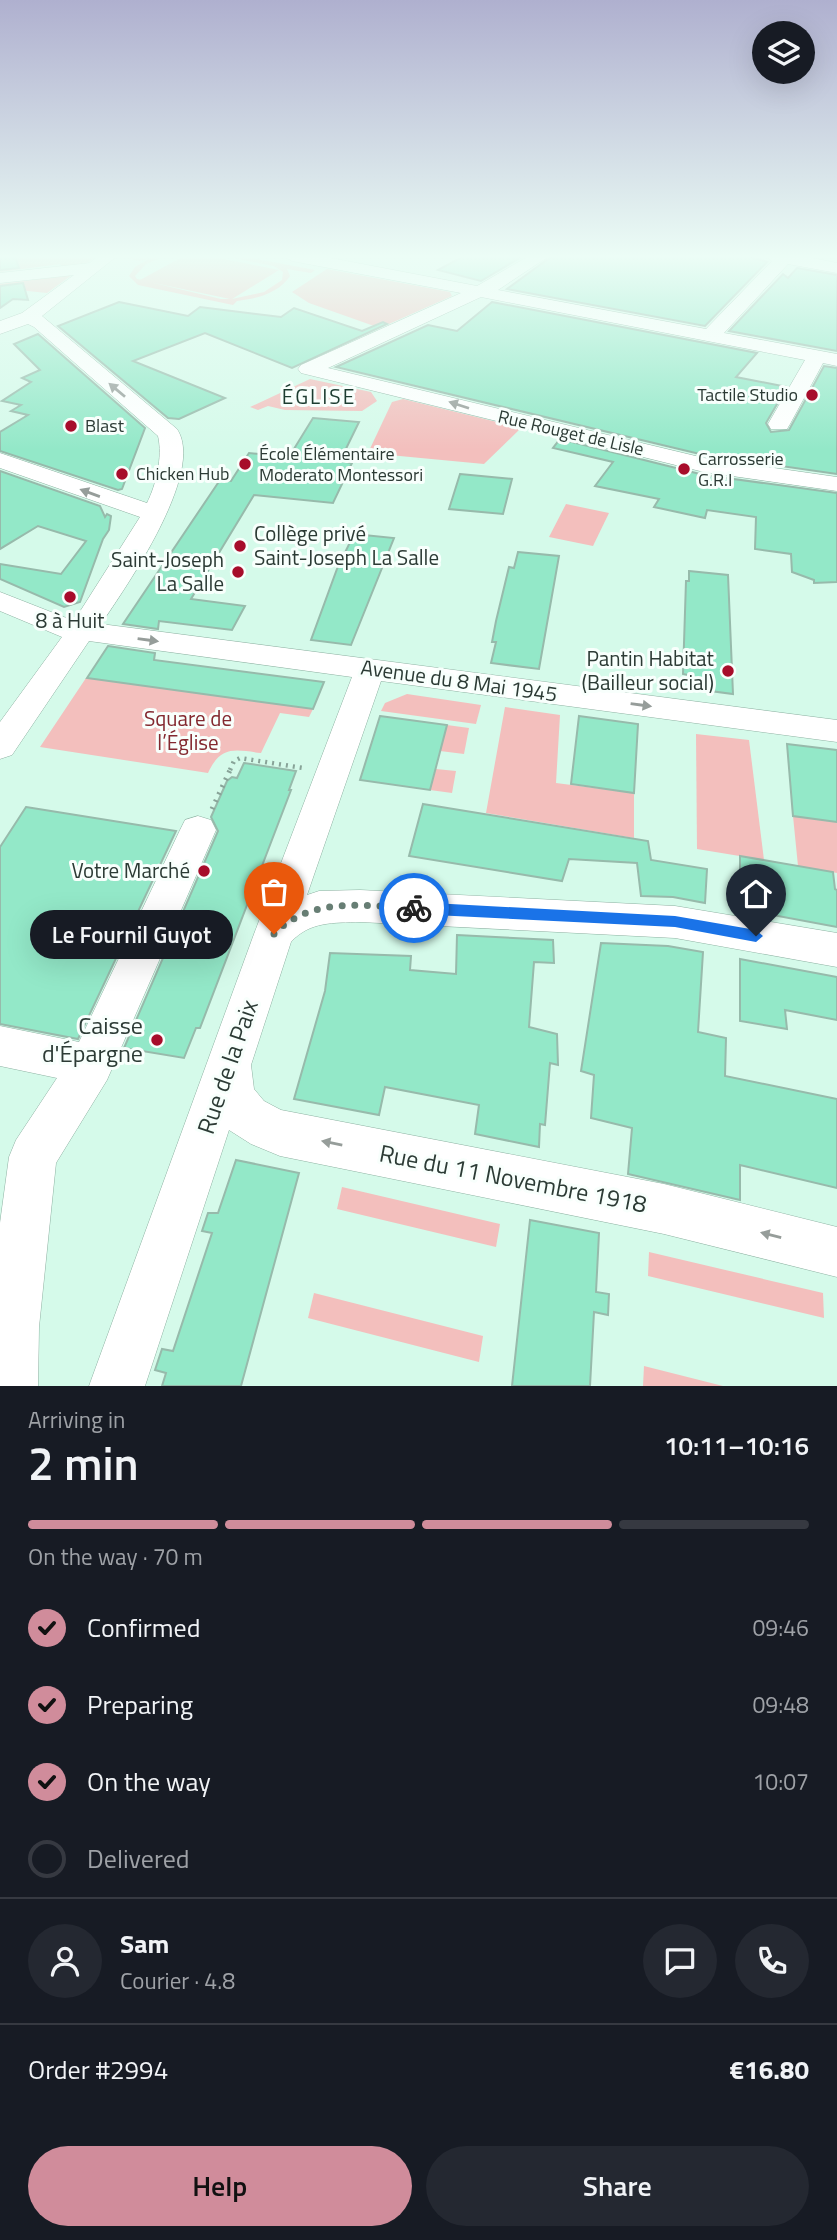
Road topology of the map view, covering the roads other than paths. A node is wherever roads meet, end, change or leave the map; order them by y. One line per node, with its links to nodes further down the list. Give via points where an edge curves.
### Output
1 (19, 321): 6 (street)
2 (36, 321): 12 (street, one-way to 2, via 166,490 172,446 169,434)
3 (416, 321): 11 (street, Rue Rouget de Lisle, one-way to 3, via 704,465 308,369)
4 (630, 321): 7 (street)
5 (723, 321): 7 (street)
6 (0, 328)
7 (710, 336): 8 (street)
8 (827, 358): 9 (street)
9 (779, 424)
10 (0, 460): 12 (street, one-way to 10)
11 (837, 484)
12 (155, 514): 14 (street)
13 (0, 601): 14 (street, Avenue du 8 Mai 1945)
14 (81, 631): 15 (street, Avenue du 8 Mai 1945, one-way to 15); 17 (street)
15 (370, 669): 16 (street, Avenue du 8 Mai 1945, one-way to 16); 19 (street, Rue de la Paix)
16 (837, 731)
17 (0, 747)
18 (198, 830): 22 (street)
19 (274, 934): 20 (street, via 306,911 360,906 675,922); 23 (street, Rue de la Paix)
20 (837, 950)
21 (0, 1046): 22 (street)
22 (91, 1065): 25 (street, via 33,1157)
23 (229, 1065): 24 (street, Rue du 11 Novembre 1918, one-way to 23, via 664,1209 280,1133 248,1119 239,1108 232,1098); 27 (street, Rue de la Paix)
24 (837, 1252)
25 (6, 1338): 26 (street)
26 (10, 1386)
27 (117, 1386)

